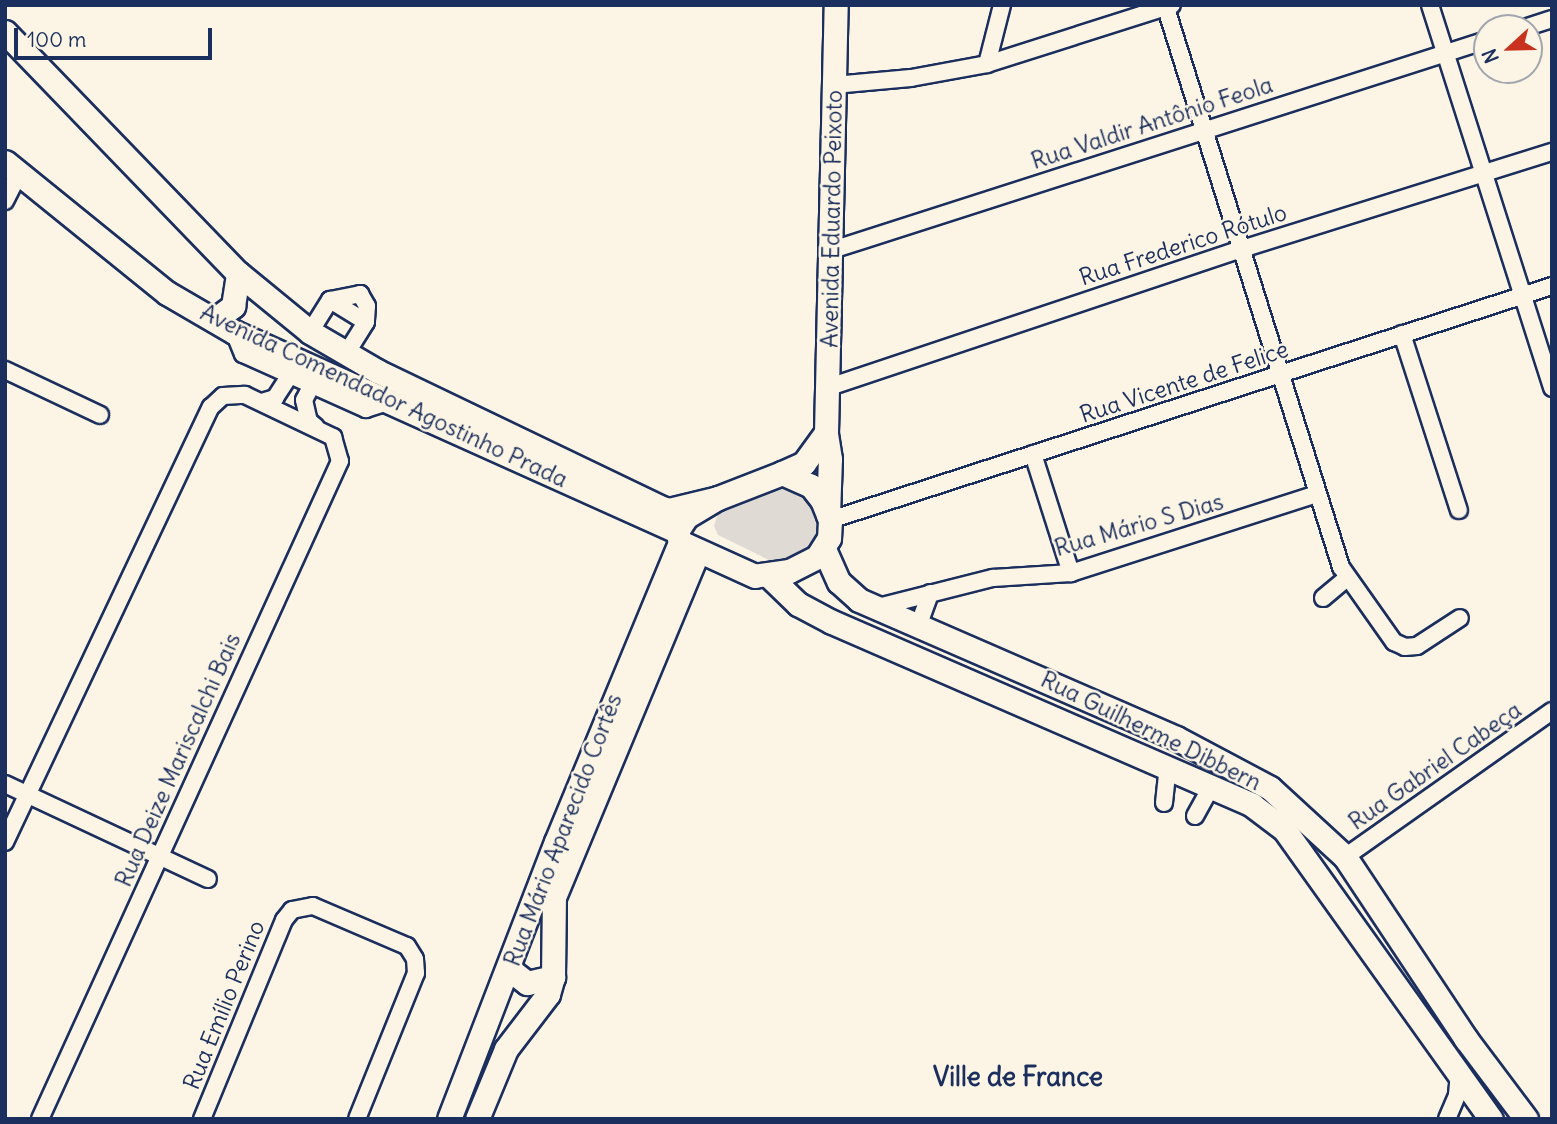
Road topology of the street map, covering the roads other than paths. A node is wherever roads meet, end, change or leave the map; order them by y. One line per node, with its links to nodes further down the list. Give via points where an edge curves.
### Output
1 (836, 5): 9 (street, Avenida Eduardo Peixoto)
2 (1002, 5): 8 (street)
3 (1430, 5): 7 (street)
4 (1168, 6): 8 (street); 10 (street)
5 (5, 32): 17 (street, Avenida Comendador Agostinho Prada)
6 (1473, 44): 7 (street, Rua Valdir Antônio Feola)
7 (1445, 53): 10 (street, Rua Valdir Antônio Feola); 13 (street)
8 (987, 64): 9 (street, via 911,78)
9 (834, 85): 16 (street, Avenida Eduardo Peixoto)
10 (1204, 128): 15 (street); 16 (street, Rua Valdir Antônio Feola)
11 (1552, 152): 13 (street, Rua Frederico Rótulo)
12 (12, 167): 14 (street); 21 (street, Avenida Comendador Agostinho Prada, via 130,265)
13 (1485, 173): 15 (street, Rua Frederico Rótulo); 19 (street)
14 (5, 201)
15 (1242, 249): 27 (street); 30 (street, Rua Frederico Rótulo)
16 (832, 250): 30 (street, Avenida Eduardo Peixoto)
17 (238, 273): 20 (street, Avenida Comendador Agostinho Prada); 21 (street, via 233,306)
18 (1552, 286): 19 (street, Rua Vicente de Felice)
19 (1523, 295): 24 (street, Rua Vicente de Felice); 31 (street)
20 (271, 303): 22 (street, via 244,312); 23 (street, Avenida Comendador Agostinho Prada)
21 (214, 320): 22 (street, Avenida Comendador Agostinho Prada)
22 (234, 332): 28 (street, via 243,354); 32 (street, Avenida Comendador Agostinho Prada)
23 (310, 332): 25 (street, Avenida Comendador Agostinho Prada); 25 (street, via 330,300 366,322)
24 (1402, 334): 27 (street, Rua Vicente de Felice); 41 (street)
25 (345, 355): 40 (street, Avenida Comendador Agostinho Prada, via 659,507 668,510)
26 (5, 370): 34 (street)
27 (1280, 374): 37 (street, Rua Vicente de Felice); 39 (street)
28 (290, 375): 29 (street); 33 (street, via 275,398)
29 (312, 385): 32 (street, via 366,409); 35 (street, Rua Deize Mariscalchi Bais, via 304,400 309,421)
30 (829, 387): 36 (street, Avenida Eduardo Peixoto)
31 (1552, 388)
32 (390, 401): 43 (street, Avenida Comendador Agostinho Prada)
33 (262, 402): 35 (street, Rua Deize Mariscalchi Bais); 57 (street, Rua Deize Mariscalchi Bais, via 234,393 211,407)
34 (100, 415)
35 (316, 427): 61 (street, Rua Deize Mariscalchi Bais, via 333,437 340,461)
36 (826, 433): 38 (street, via 804,463); 42 (street, Avenida Eduardo Peixoto, via 831,471)
37 (1033, 454): 42 (street, Rua Vicente de Felice); 45 (street)
38 (782, 473): 40 (street); 42 (street, via 811,486)
39 (1317, 494): 45 (street, Rua Mário S Dias); 47 (street)
40 (718, 498): 43 (street, via 686,517)
41 (1459, 510)
42 (829, 518): 44 (street)
43 (685, 541): 46 (street, via 755,576); 64 (street, Rua Mário Aparecido Cortês, via 554,897); 65 (street, Rua Mário Aparecido Cortês, via 556,842)
44 (824, 549): 46 (street, via 805,565); 50 (street, Rua Guilherme Dibbern, via 839,582 859,600)
45 (1071, 573): 48 (street, Rua Mário S Dias, via 992,578)
46 (768, 575): 54 (street, Rua Guilherme Dibbern, via 798,604 832,622)
47 (1347, 578): 49 (street); 51 (street, via 1394,642 1405,647 1417,646)
48 (930, 593): 50 (street, Rua Mário S Dias); 52 (street)
49 (1323, 598)
50 (878, 607): 52 (street, Rua Guilherme Dibbern)
51 (1460, 618)
52 (919, 624): 62 (street, Rua Guilherme Dibbern, via 1217,758 1270,788)
53 (1552, 710): 62 (street, Rua Gabriel Cabeça)
54 (1168, 765): 56 (street, Rua Guilherme Dibbern); 58 (street)
55 (5, 784): 57 (street)
56 (1212, 785): 59 (street); 67 (street, Rua Guilherme Dibbern, via 1284,829)
57 (28, 794): 60 (street, Rua Deize Mariscalchi Bais); 61 (street)
58 (1164, 803)
59 (1195, 816)
60 (5, 842)
61 (160, 856): 63 (street); 68 (street, Rua Deize Mariscalchi Bais)
62 (1345, 857): 75 (street, Rua Guilherme Dibbern, via 1466,1039)
63 (208, 879)
64 (553, 977): 65 (street, via 527,983); 66 (street, Rua Mário Aparecido Cortês)
65 (505, 979): 66 (street, via 523,990); 71 (street, Rua Mário Aparecido Cortês)
66 (539, 1010): 72 (street, Rua Mário Aparecido Cortês, via 506,1049)
67 (1459, 1068): 73 (street, via 1457,1095); 74 (street, Rua Guilherme Dibbern)
68 (40, 1119)
69 (202, 1119): 70 (street, Rua Emílio Perino, via 284,920 292,911 313,906 407,946 415,959 416,973)
70 (357, 1119)
71 (449, 1119)
72 (477, 1119)
73 (1447, 1119)
74 (1491, 1119)
75 (1526, 1119)

